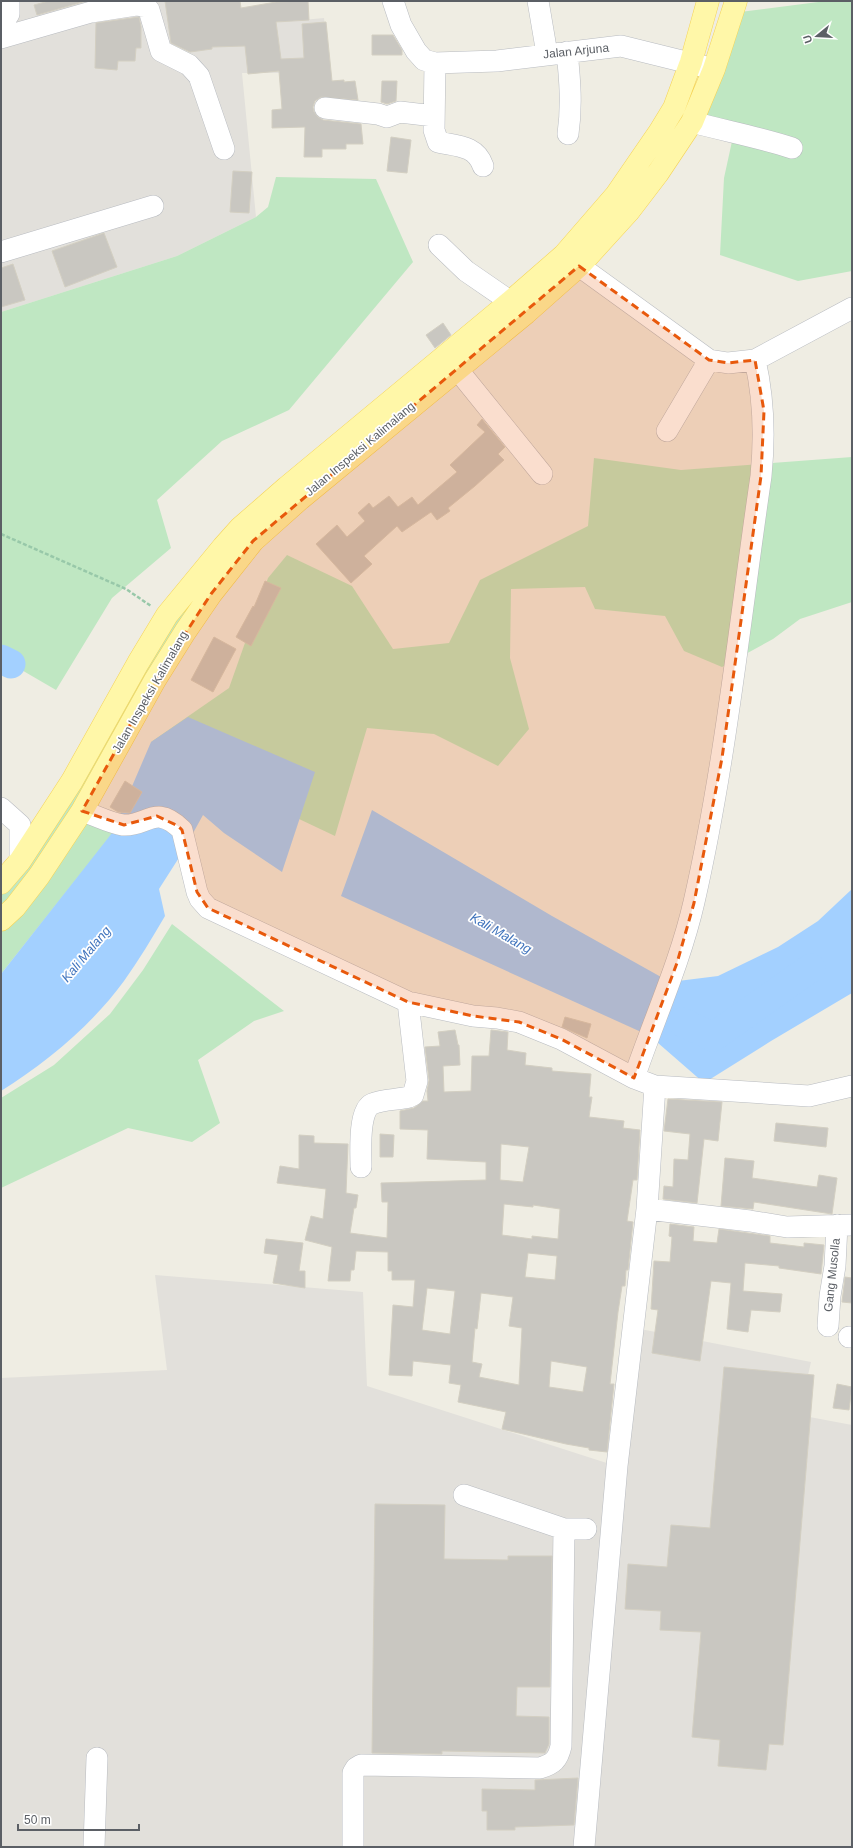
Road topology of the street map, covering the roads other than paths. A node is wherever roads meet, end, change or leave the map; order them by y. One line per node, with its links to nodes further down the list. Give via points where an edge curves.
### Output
1 (9, 1): 6 (street, via 9,14)
2 (393, 1): 11 (street, via 401,25 416,51 424,60)
3 (538, 1): 9 (street)
4 (708, 1): 10 (main road, Jalan Inspeksi Kalimalang)
5 (736, 1): 12 (main road, Jalan Inspeksi Kalimalang)
6 (1, 26)
7 (1, 38): 18 (street, via 91,12 145,6 149,10 161,51 189,65 199,76)
8 (567, 52): 9 (street, Jalan Arjuna); 10 (street, Jalan Arjuna, via 621,46); 16 (street, via 571,96)
9 (546, 54): 11 (street, Jalan Arjuna, via 497,61)
10 (691, 62): 12 (street, Jalan Arjuna); 23 (main road, Jalan Inspeksi Kalimalang, via 674,108)
11 (435, 63): 14 (street)
12 (714, 69): 15 (main road, Jalan Inspeksi Kalimalang)
13 (325, 108): 14 (street, via 387,117 400,112)
14 (434, 116): 19 (street, via 434,134 438,142 474,151)
15 (692, 122): 17 (street); 23 (main road, Jalan Inspeksi Kalimalang, via 629,211)
16 (568, 134)
17 (792, 148)
18 (224, 149)
19 (483, 166)
20 (153, 206): 22 (street)
21 (438, 245): 24 (street, via 466,270)
22 (1, 252)
23 (572, 260): 24 (main road, Jalan Inspeksi Kalimalang); 26 (street)
24 (518, 307): 28 (main road, Jalan Inspeksi Kalimalang); 33 (main road, Jalan Inspeksi Kalimalang, via 287,487 240,528 195,579 167,616 72,781)
25 (852, 308): 27 (street)
26 (709, 360): 27 (street, via 728,363); 29 (street)
27 (756, 360): 37 (street, via 764,411 764,441 722,758 694,903 677,963)
28 (457, 369): 30 (street); 31 (main road, Jalan Inspeksi Kalimalang, via 253,541 185,632)
29 (667, 431)
30 (542, 474)
31 (86, 803): 35 (main road, Jalan Inspeksi Kalimalang, via 39,876 15,907); 36 (street, via 124,825 157,816 167,820 182,830 200,899 208,908)
32 (1, 808): 33 (street, via 20,825)
33 (20, 861): 34 (main road, Jalan Inspeksi Kalimalang)
34 (1, 883)
35 (1, 920)
36 (408, 1002): 37 (street, via 525,1024); 40 (street, via 416,1088 409,1097 371,1104 366,1109 362,1124)
37 (636, 1074): 38 (street)
38 (655, 1086): 39 (street, via 809,1096); 41 (street)
39 (852, 1086)
40 (361, 1168)
41 (647, 1209): 42 (street, via 787,1227); 50 (street, via 617,1466)
42 (844, 1225): 43 (street, Gang Musolla, via 830,1296)
43 (828, 1326)
44 (464, 1495): 45 (street)
45 (564, 1529): 46 (street); 49 (street, via 559,1755 550,1765 540,1768 361,1765 353,1773)
46 (586, 1529)
47 (98, 1758): 48 (street)
48 (94, 1847)
49 (353, 1847)
50 (584, 1847)

